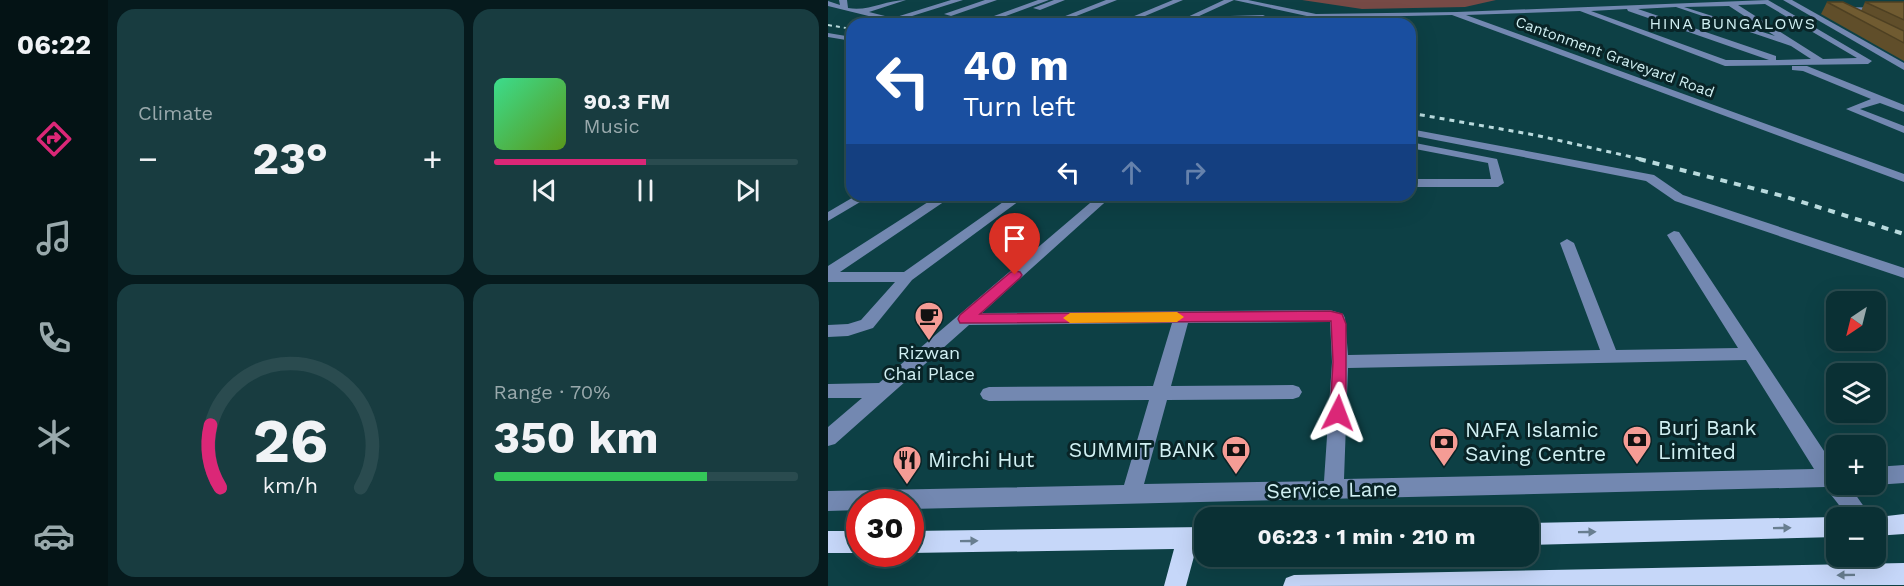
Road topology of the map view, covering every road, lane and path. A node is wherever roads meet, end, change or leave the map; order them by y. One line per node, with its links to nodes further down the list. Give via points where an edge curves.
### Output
1 (902, 0): 26 (street)
2 (959, 0): 32 (street)
3 (993, 0): 33 (street, via 948,14)
4 (1053, 0): 34 (street); 35 (street)
5 (1113, 0): 19 (street)
6 (1179, 0): 37 (street)
7 (1230, 0): 38 (street)
8 (1237, 0): 20 (street, Cantonment Graveyard Road)
9 (1604, 0): 18 (street)
10 (1652, 0): 17 (street)
11 (1787, 0): 22 (street)
12 (1727, 1): 13 (street); 14 (street); 45 (street)
13 (1764, 1): 47 (street, via 1868,61)
14 (1688, 2): 17 (street)
15 (830, 4): 16 (street)
16 (843, 4): 26 (street)
17 (1665, 4): 18 (street); 45 (street)
18 (1621, 5): 21 (street); 46 (street)
19 (1092, 8): 25 (street); 36 (street)
20 (1274, 8): 28 (street, Cantonment Graveyard Road); 30 (street)
21 (1576, 8): 27 (street); 46 (street, via 1725,63)
22 (1803, 9): 23 (street); 49 (street)
23 (1837, 9): 24 (street); 42 (street)
24 (1902, 10)
25 (1102, 11)
26 (862, 12): 31 (street)
27 (1453, 13): 29 (street, Cantonment Graveyard Road); 57 (street, Cantonment Graveyard Road)
28 (1309, 14): 29 (street, Cantonment Graveyard Road); 40 (street)
29 (1352, 15): 41 (street)
30 (1263, 17): 39 (street)
31 (885, 18)
32 (900, 18)
33 (959, 18)
34 (995, 18)
35 (1007, 18)
36 (1066, 18)
37 (1134, 18)
38 (1190, 18)
39 (1237, 18)
40 (1305, 18)
41 (1349, 18)
42 (1856, 18)
43 (828, 35): 44 (street)
44 (846, 38)
45 (1793, 44): 47 (street)
46 (1784, 62): 47 (street)
47 (1822, 62)
48 (1809, 66): 52 (street)
49 (1904, 67)
50 (1743, 68): 51 (street, via 1804,68)
51 (1878, 100): 53 (street); 54 (street, via 1851,109)
52 (1904, 104)
53 (1904, 109)
54 (1904, 130)
55 (1416, 133): 66 (street, via 1650,178 1679,198)
56 (1416, 146): 58 (street, via 1493,161 1498,183)
57 (1904, 178)
58 (1416, 183)
59 (856, 201): 63 (street)
60 (939, 201): 67 (street)
61 (1013, 201): 68 (street)
62 (1101, 201): 70 (street)
63 (828, 217)
64 (1674, 235): 72 (street)
65 (1567, 243): 73 (street)
66 (1904, 273)
67 (828, 275): 68 (street)
68 (907, 277): 71 (street, via 867,324)
69 (1182, 317): 70 (street); 74 (street, via 1330,316 1337,318 1339,324); 78 (street)
70 (965, 319): 75 (street)
71 (828, 331)
72 (1750, 354): 73 (street); 81 (street)
73 (1610, 356): 74 (street)
74 (1340, 362): 85 (street)
75 (883, 390): 76 (street); 80 (street)
76 (828, 391)
77 (1293, 392): 78 (street)
78 (1159, 393): 79 (street); 86 (street)
79 (989, 394)
80 (828, 438)
81 (1826, 468)
82 (1904, 474): 83 (street)
83 (1886, 475)
84 (1826, 478): 85 (street, Service Lane)
85 (1333, 492): 86 (street, Service Lane)
86 (1131, 494): 87 (street, Service Lane)
87 (828, 501)
88 (1904, 524): 89 (main road)
89 (1886, 525)
90 (1826, 527): 91 (main road, one-way to 90)
91 (1539, 534)
92 (1194, 538): 95 (main road, one-way to 92)
93 (828, 542): 94 (main road)
94 (846, 542)
95 (924, 542)
96 (1194, 543): 98 (main road)
97 (1904, 574): 99 (main road, one-way to 99)
98 (1175, 586)
99 (1294, 586)

